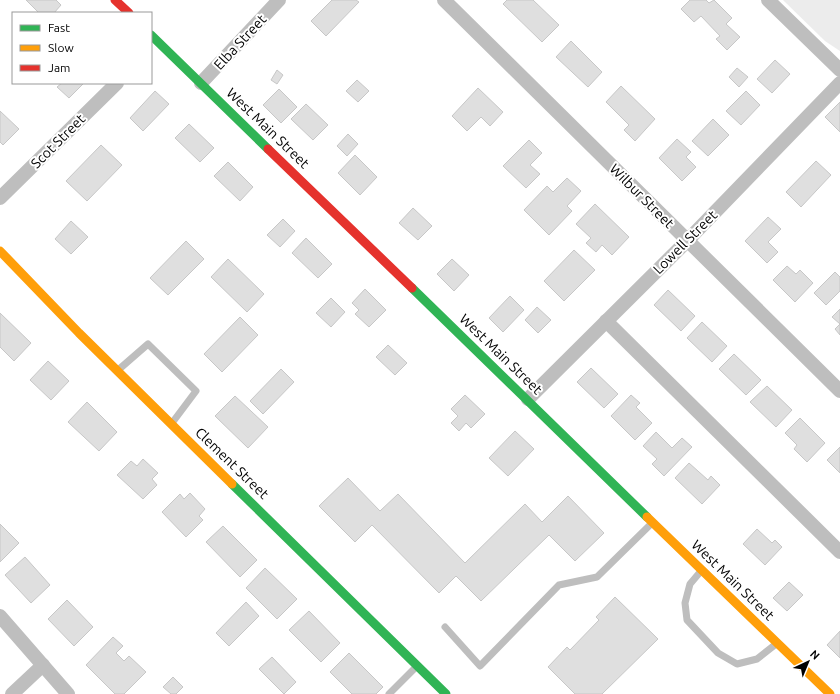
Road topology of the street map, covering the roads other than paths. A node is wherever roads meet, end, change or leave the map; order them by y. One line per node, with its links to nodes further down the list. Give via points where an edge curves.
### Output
1 (115, 0): 5 (main road)
2 (280, 0): 10 (street, Elba Street)
3 (444, 0): 12 (street, Wilbur Street)
4 (768, 0): 7 (street)
5 (128, 12)
6 (154, 42): 10 (main road, West Main Street)
7 (840, 70)
8 (840, 83): 12 (street, Lowell Street)
9 (116, 84): 11 (street, Scot Street)
10 (201, 84): 17 (main road, West Main Street)
11 (0, 198)
12 (687, 241): 14 (street, Lowell Street); 16 (street, Wilbur Street)
13 (0, 251): 15 (main road, Clement Street)
14 (606, 321): 17 (street, Lowell Street); 20 (street)
15 (117, 371): 18 (main road, Clement Street); 18 (lane, via 148,344 186,381 196,391)
16 (840, 391)
17 (528, 399): 19 (main road, West Main Street)
18 (171, 424): 26 (main road, Clement Street)
19 (654, 522): 21 (main road, West Main Street); 23 (lane, via 597,577 559,586 480,666)
20 (840, 552)
21 (702, 569): 24 (main road, West Main Street); 24 (lane, via 690,584 685,603 687,620 718,654 737,664 757,659)
22 (0, 616): 25 (street)
23 (445, 627)
24 (777, 643): 31 (main road, West Main Street)
25 (43, 665): 27 (street); 28 (street)
26 (418, 665): 29 (lane); 30 (main road, Clement Street)
27 (12, 694)
28 (68, 694)
29 (389, 694)
30 (446, 694)
31 (830, 694)

